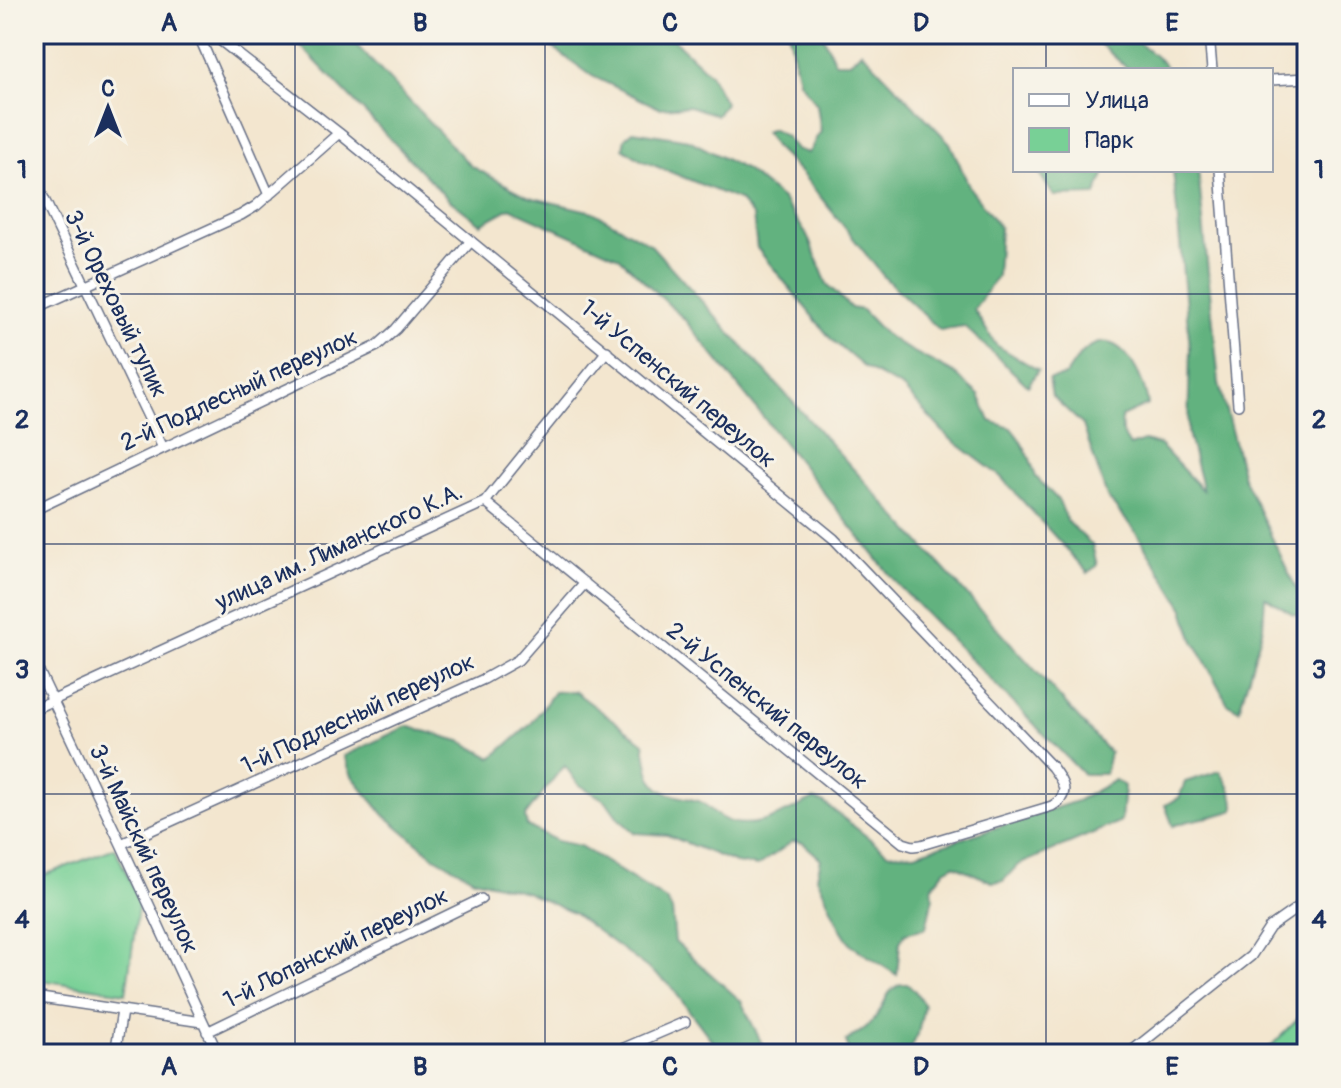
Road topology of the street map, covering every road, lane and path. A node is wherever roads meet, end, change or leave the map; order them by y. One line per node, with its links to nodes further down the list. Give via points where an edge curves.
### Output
1 (198, 34): 10 (street)
2 (212, 34): 7 (street, 1-й Успенский переулок)
3 (1209, 34): 4 (street)
4 (1212, 68)
5 (1307, 78): 6 (street)
6 (1273, 80)
7 (339, 133): 10 (street); 11 (street, 1-й Успенский переулок)
8 (1220, 172): 15 (street)
9 (34, 178): 12 (street, 3-й Ореховый тупик)
10 (269, 195): 12 (street, via 241,215)
11 (471, 241): 14 (street, 1-й Успенский переулок); 16 (street, 2-й Подлесный переулок, via 377,346)
12 (84, 286): 13 (street); 16 (street, 3-й Ореховый тупик)
13 (34, 309)
14 (607, 351): 17 (street, улица им. Лиманского К.А.); 23 (street, 1-й Успенский переулок, via 834,539 1052,767 1064,785 1064,795)
15 (1238, 405)
16 (163, 448): 18 (street, 2-й Подлесный переулок)
17 (485, 502): 19 (street, 2-й Успенский переулок); 21 (street, улица им. Лиманского К.А.)
18 (34, 510)
19 (585, 583): 23 (street, 2-й Успенский переулок, via 903,843 921,845); 24 (street, 1-й Подлесный переулок, via 518,660)
20 (34, 661): 21 (street, 3-й Майский переулок)
21 (52, 701): 22 (street, улица им. Лиманского К.А.); 24 (street, 3-й Майский переулок)
22 (34, 709)
23 (1052, 806)
24 (121, 844): 30 (street, 3-й Майский переулок)
25 (481, 899): 30 (street, 1-й Лопанский переулок)
26 (1307, 901): 34 (street, via 1270,927 1251,956)
27 (34, 997): 28 (street)
28 (122, 1011): 30 (street); 31 (street)
29 (685, 1022): 33 (street)
30 (205, 1027): 32 (street, 3-й Майский переулок)
31 (115, 1054)
32 (218, 1054)
33 (610, 1054)
34 (1128, 1054)

